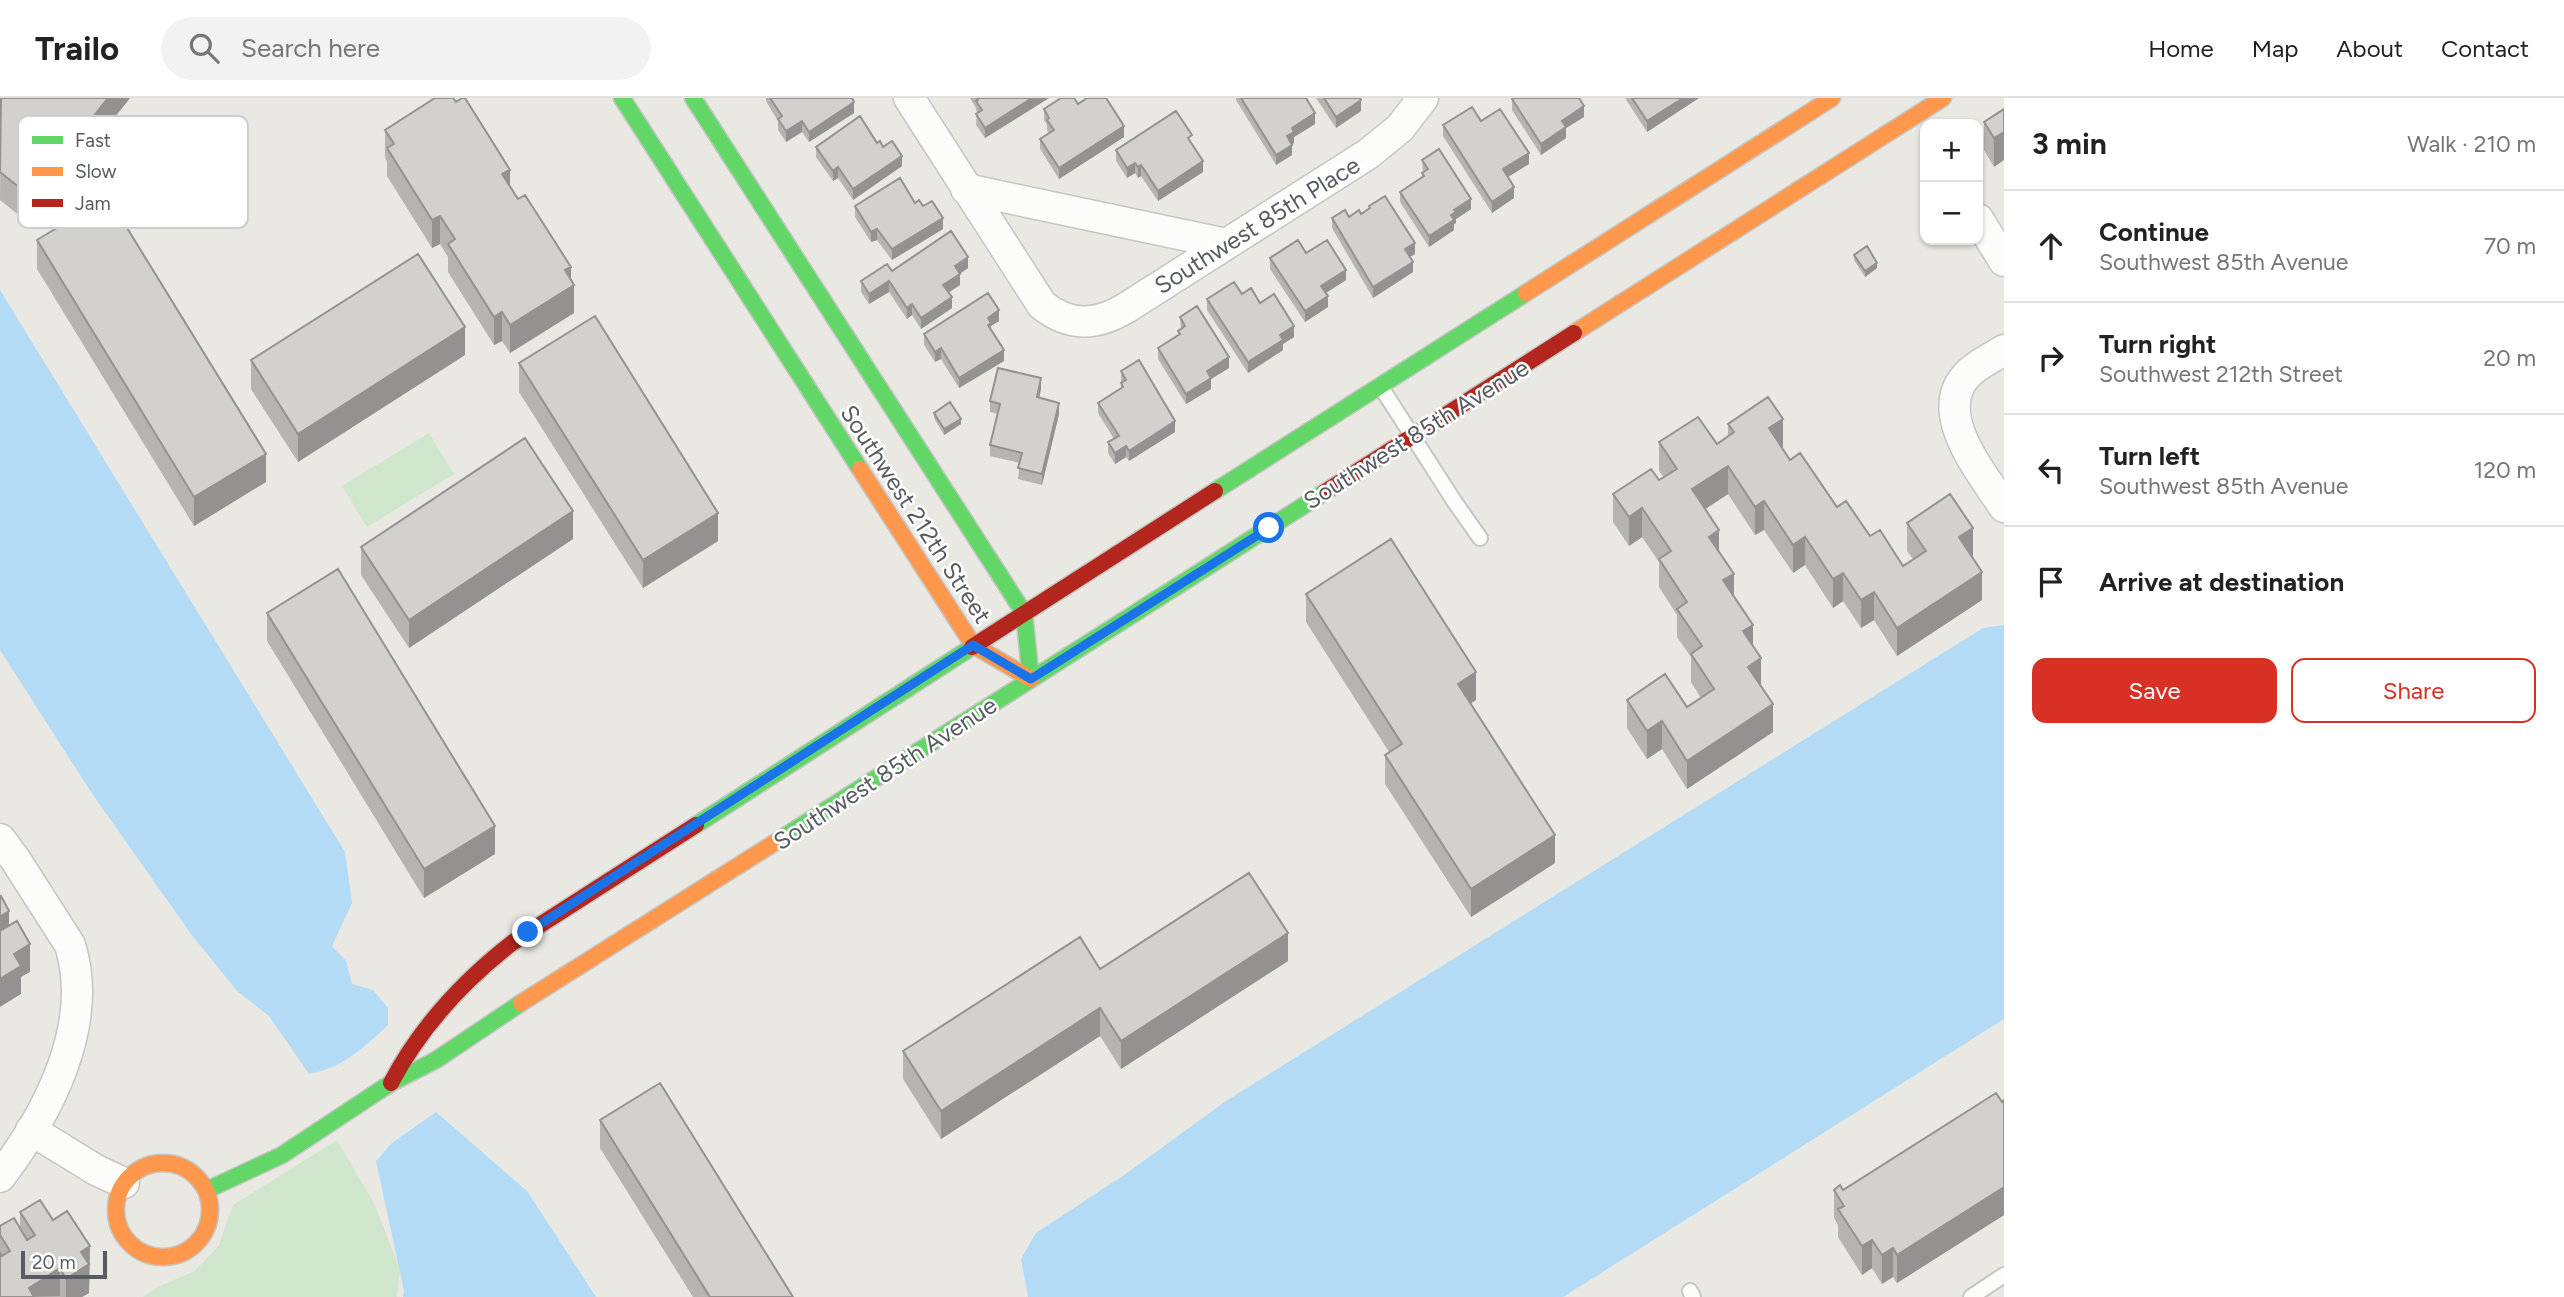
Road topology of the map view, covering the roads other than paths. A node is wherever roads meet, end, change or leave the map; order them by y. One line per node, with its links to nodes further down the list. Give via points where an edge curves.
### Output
1 (622, 98): 18 (street, Southwest 212th Street)
2 (693, 98): 17 (street, Southwest 212th Street)
3 (909, 98): 8 (street)
4 (1423, 98): 10 (street, Southwest 85th Place, via 1388,139)
5 (1832, 98): 13 (street, Southwest 85th Avenue)
6 (1943, 98): 7 (street, Southwest 85th Avenue)
7 (1919, 126): 14 (street, Southwest 85th Avenue)
8 (966, 189): 10 (street); 10 (street, Southwest 85th Place, via 1042,305 1074,323 1114,315)
9 (1983, 227): 11 (street)
10 (1226, 244)
11 (2004, 261)
12 (2004, 350): 15 (street, via 1966,376 1954,402 1964,443)
13 (1380, 386): 14 (lane); 17 (street, Southwest 85th Avenue)
14 (1413, 437): 16 (lane); 19 (street, Southwest 85th Avenue)
15 (2004, 507)
16 (1480, 538)
17 (1024, 613): 18 (street, Southwest 85th Avenue); 19 (street, Southwest 212th Street)
18 (973, 645): 19 (street, Southwest 212th Street); 21 (street, Southwest 85th Avenue, via 497,954 423,1029)
19 (1031, 679): 21 (street, Southwest 85th Avenue, via 436,1060)
20 (0, 839): 22 (street, via 65,936 76,970 73,1027 55,1082)
21 (391, 1083): 25 (street, Southwest 85th Avenue, via 282,1155)
22 (31, 1130): 23 (street); 24 (street)
23 (0, 1177)
24 (124, 1183): 25 (street, via 143,1167 167,1163 191,1171); 25 (street, via 118,1196 118,1224 134,1247 160,1257 174,1256 198,1243 210,1218)
25 (206, 1190)
26 (2004, 1275): 27 (lane)
27 (1971, 1297)

